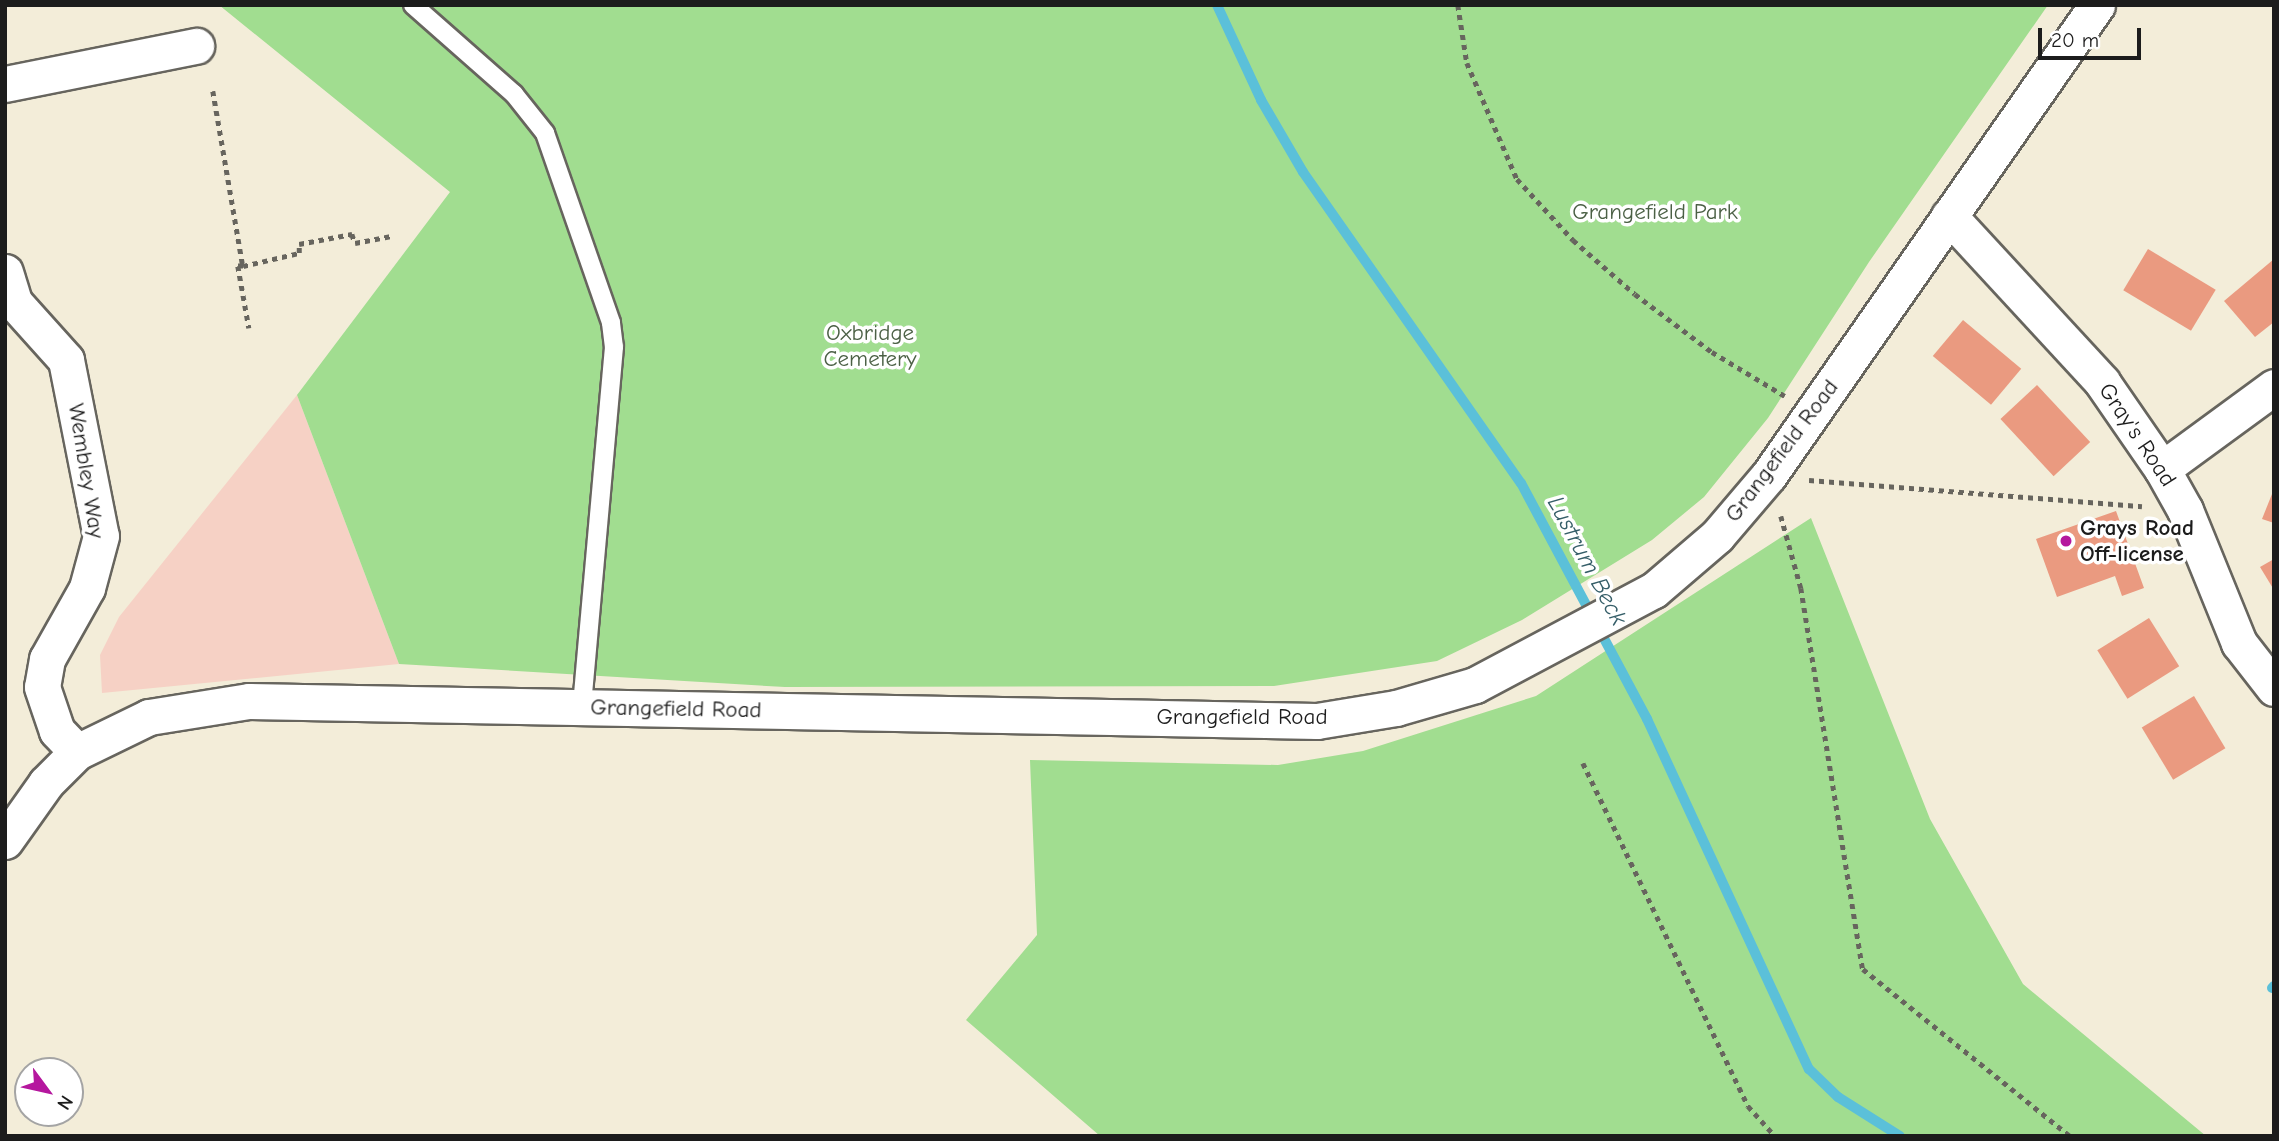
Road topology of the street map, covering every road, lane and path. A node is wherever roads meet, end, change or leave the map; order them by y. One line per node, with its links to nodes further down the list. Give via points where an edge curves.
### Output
1 (412, 5): 18 (lane, via 514,94 545,132 611,323 614,346)
2 (1458, 5): 13 (path, via 1467,63 1517,179 1573,240 1635,294 1712,352)
3 (2097, 5): 7 (street, Grangefield Road)
4 (196, 46): 5 (street)
5 (5, 84)
6 (213, 91): 9 (path)
7 (1949, 216): 14 (street, Gray's Road, via 2102,382); 15 (street, Grangefield Road)
8 (391, 236): 9 (path, via 355,243 352,234 299,244 299,253)
9 (243, 266): 11 (path, via 238,267)
10 (5, 272): 19 (street, Wembley Way, via 14,302 66,360 101,536 87,588 47,659 42,687 57,731)
11 (249, 328)
12 (2274, 387): 14 (street)
13 (1787, 398)
14 (2162, 469): 16 (street, Gray's Road)
15 (1769, 475): 16 (path); 18 (street, Grangefield Road, via 1717,536 1654,590 1475,685 1396,708 1317,721); 23 (path, via 1801,588 1863,969)
16 (2185, 510): 17 (street, Gray's Road, via 2239,643)
17 (2274, 688)
18 (582, 707): 19 (street, Grangefield Road, via 249,701 149,717)
19 (77, 752): 21 (street, Grangefield Road, via 46,783)
20 (1583, 763): 22 (path, via 1748,1106)
21 (5, 841)
22 (1775, 1136)
23 (2070, 1136)

